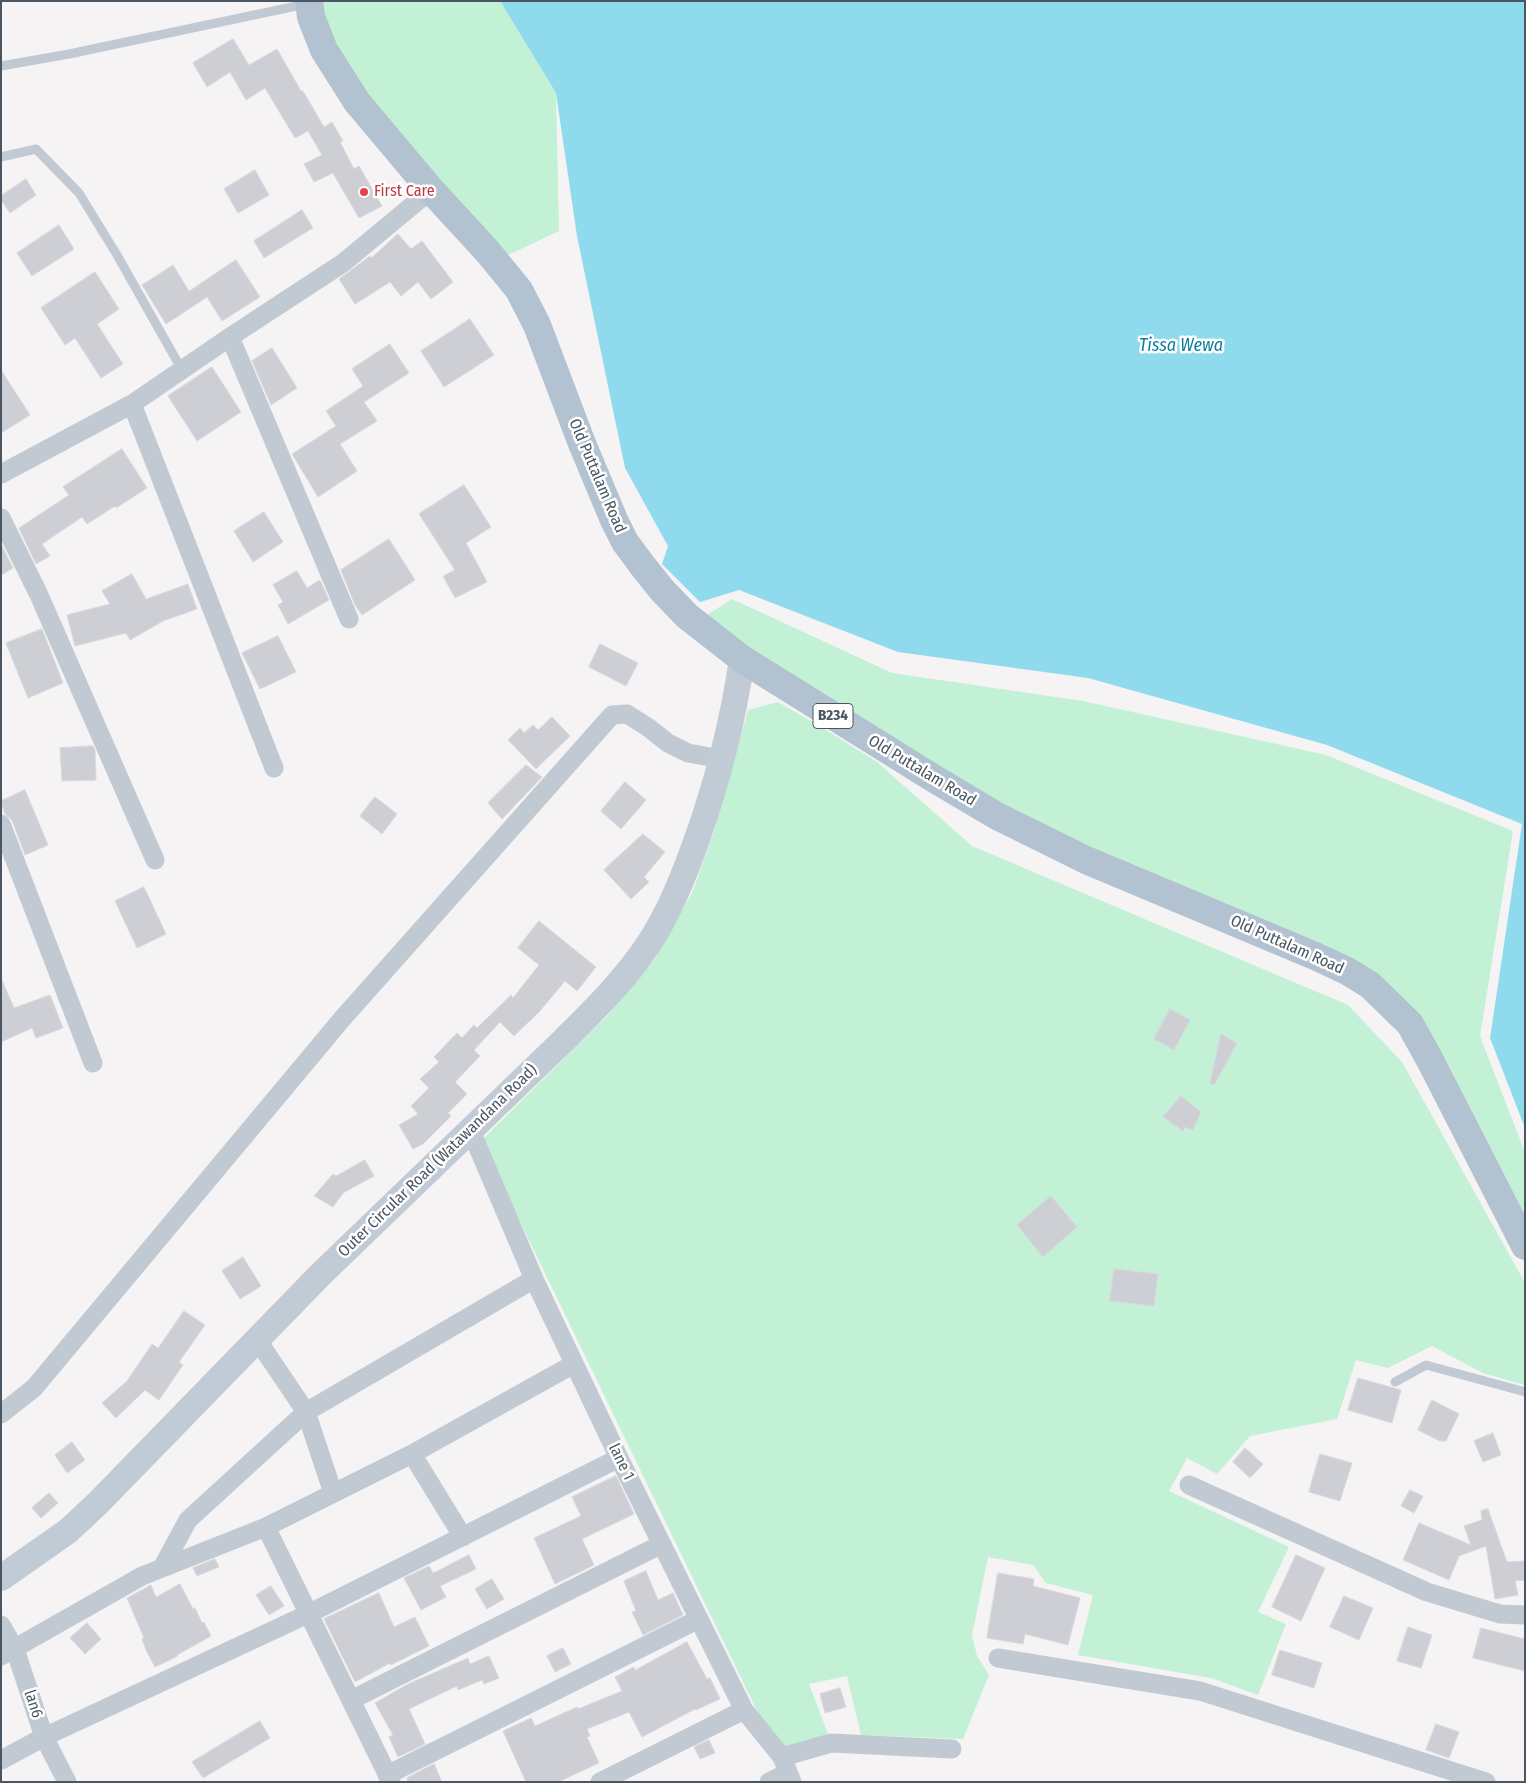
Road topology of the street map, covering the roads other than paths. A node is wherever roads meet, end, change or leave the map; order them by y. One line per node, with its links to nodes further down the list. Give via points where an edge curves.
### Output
1 (309, 3): 2 (lane); 4 (main road, Old Puttalam Road / B234, via 324,50 353,96)
2 (1, 66)
3 (1, 157): 6 (lane, via 36,149 79,194)
4 (431, 190): 5 (street, via 343,263); 11 (main road, Old Puttalam Road / B234, via 488,252 530,309 597,481 625,542 681,610)
5 (230, 337): 6 (street); 10 (street)
6 (182, 370): 7 (street)
7 (132, 404): 8 (street); 13 (street)
8 (1, 474)
9 (1, 518): 15 (street, via 39,595)
10 (349, 619)
11 (742, 659): 12 (main road, Outer Circular Road (Watawandana Road)); 18 (main road, Old Puttalam Road / B234, via 997,816 1086,860 1315,956 1370,985 1410,1024)
12 (721, 759): 17 (main road, Outer Circular Road (Watawandana Road), via 687,867 671,905 647,946 599,1004); 25 (street, via 688,752 668,743 627,714 612,715 342,1019 34,1388)
13 (274, 768)
14 (1, 824): 16 (street)
15 (155, 860)
16 (93, 1063)
17 (471, 1130): 19 (street, lane 1); 20 (main road, Outer Circular Road (Watawandana Road))
18 (1525, 1246)
19 (534, 1279): 21 (street, lane 1); 24 (street)
20 (256, 1338): 24 (street); 34 (main road, Outer Circular Road (Watawandana Road), via 74,1526)
21 (574, 1364): 26 (street); 27 (street, lane 1)
22 (1395, 1382): 23 (lane, via 1426,1365)
23 (1525, 1392)
24 (306, 1412): 29 (street); 33 (street, via 188,1520)
25 (1, 1414)
26 (412, 1454): 29 (street); 31 (street)
27 (619, 1458): 31 (street); 32 (street, lane 1)
28 (1189, 1485): 36 (street, via 1428,1592 1500,1614)
29 (334, 1493): 30 (street)
30 (266, 1527): 33 (street); 35 (street)
31 (462, 1536): 35 (street)
32 (662, 1544): 37 (street, lane 1); 41 (street)
33 (162, 1568): 39 (street, via 142,1576)
34 (1, 1578)
35 (308, 1614): 41 (street); 43 (street)
36 (1525, 1614)
37 (699, 1619): 42 (street, lane 1); 47 (street)
38 (1, 1625): 39 (street, lan6)
39 (8, 1653): 43 (street, lan6)
40 (998, 1658): 51 (street, via 1200,1690)
41 (351, 1700): 47 (street)
42 (744, 1710): 46 (street, lane 1); 49 (street)
43 (44, 1737): 45 (street); 48 (street, lan6)
44 (952, 1749): 46 (street, via 830,1743)
45 (1, 1760)
46 (787, 1770): 50 (street)
47 (389, 1778)
48 (66, 1782)
49 (600, 1782)
50 (769, 1782)
51 (1486, 1782)

